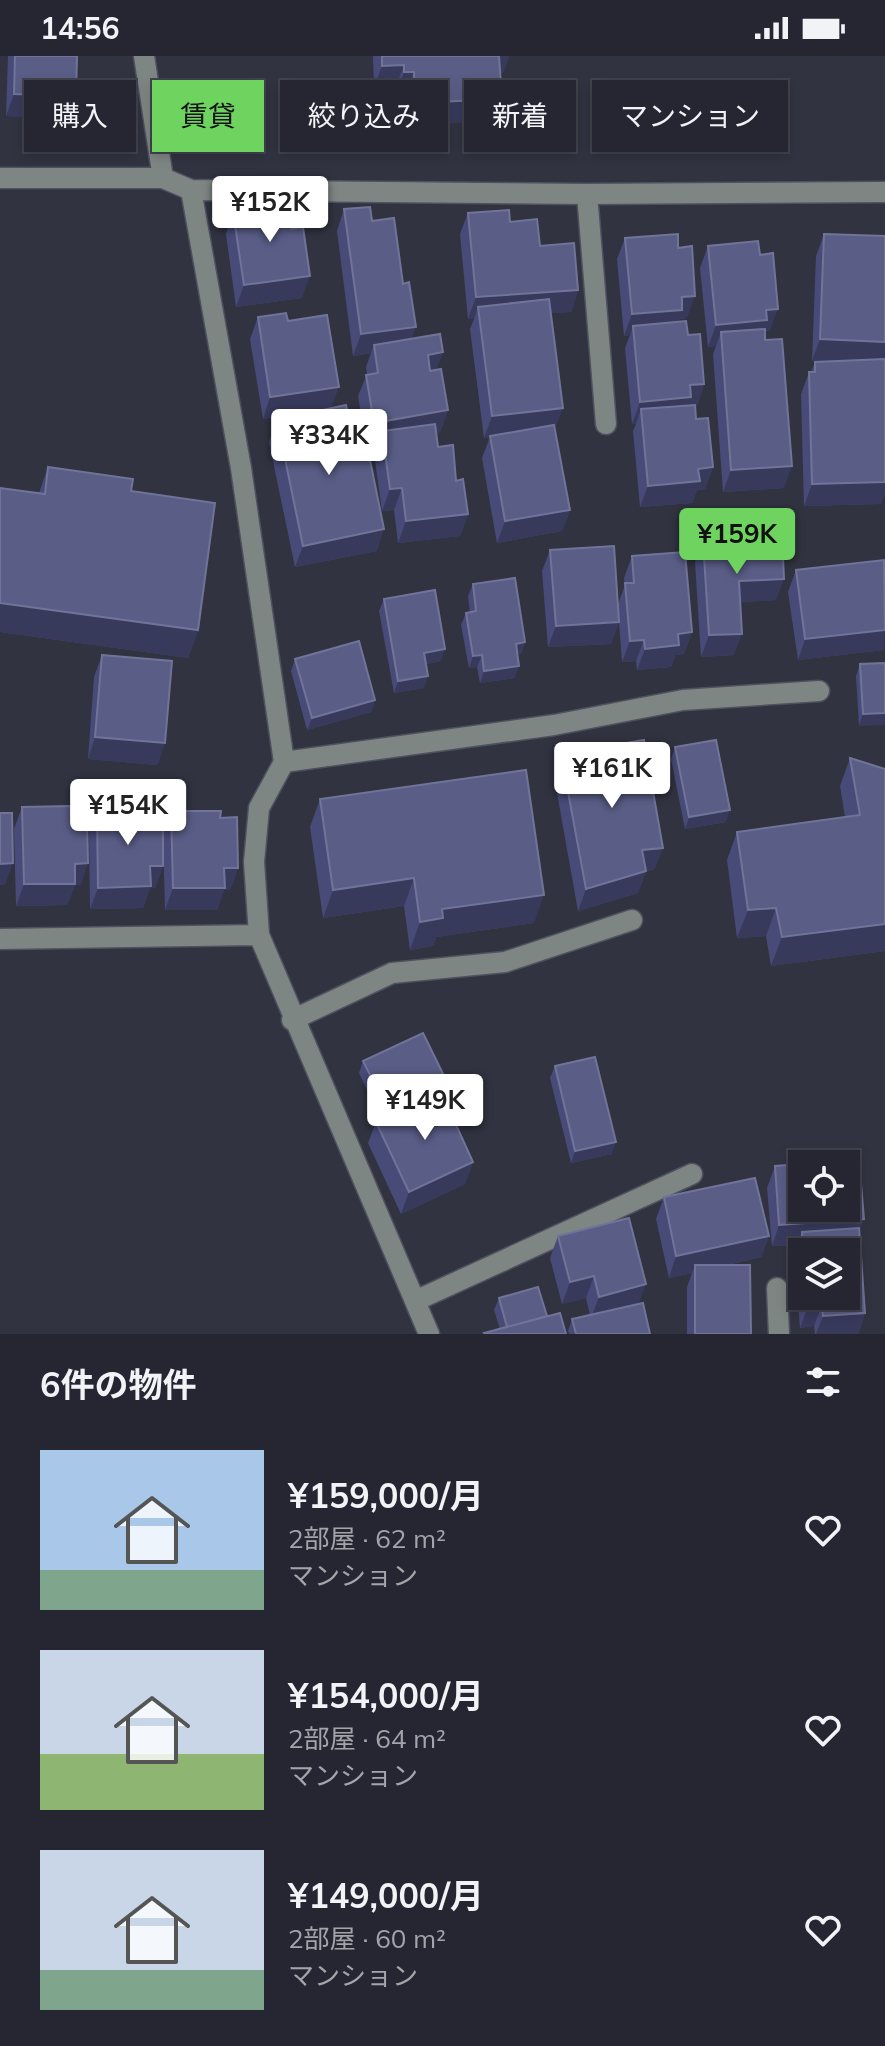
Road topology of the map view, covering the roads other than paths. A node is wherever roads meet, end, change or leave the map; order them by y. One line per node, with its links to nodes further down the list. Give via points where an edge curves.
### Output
1 (144, 56): 3 (street)
2 (0, 178): 3 (street)
3 (163, 178): 4 (street)
4 (191, 190): 6 (street); 9 (street, via 241,468)
5 (885, 192): 6 (street)
6 (587, 194): 7 (street)
7 (606, 424)
8 (819, 691): 9 (street, via 683,700 554,725)
9 (284, 762): 11 (street, via 259,808 254,862)
10 (632, 920): 13 (street, via 505,962 392,973)
11 (259, 935): 12 (street); 13 (street)
12 (0, 939)
13 (292, 1020): 16 (street)
14 (692, 1174): 16 (street)
15 (777, 1288): 18 (street)
16 (415, 1301): 17 (street)
17 (429, 1334)
18 (779, 1334)

